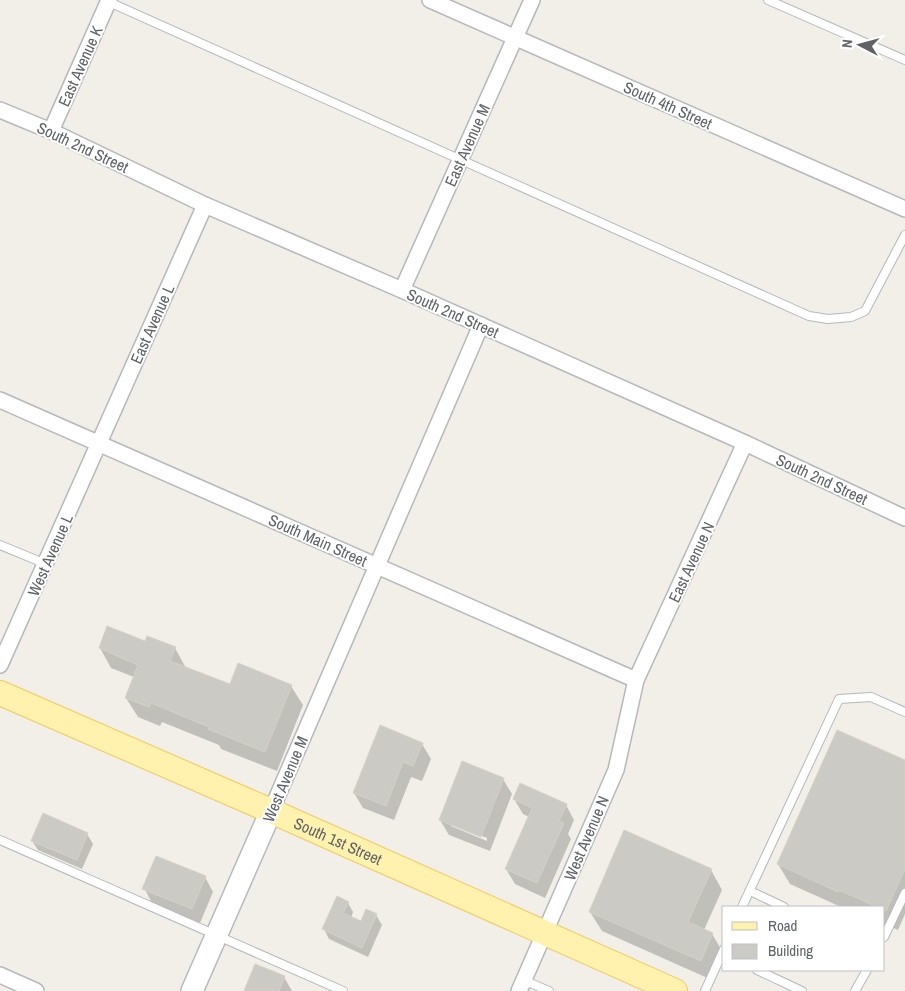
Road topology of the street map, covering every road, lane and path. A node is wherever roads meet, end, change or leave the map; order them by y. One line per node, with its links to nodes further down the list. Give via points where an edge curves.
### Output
1 (430, 0): 5 (street, South 4th Street)
2 (532, 0): 5 (street, East Avenue M)
3 (768, 0): 6 (lane)
4 (109, 1): 8 (street, East Avenue K); 9 (lane)
5 (515, 37): 9 (street, East Avenue M); 10 (street, South 4th Street)
6 (905, 60)
7 (0, 110): 8 (street, South 2nd Street)
8 (51, 131): 11 (street, South 2nd Street)
9 (461, 160): 12 (lane, via 809,316 828,319 851,317 865,311); 13 (street, East Avenue M)
10 (903, 204)
11 (205, 205): 13 (street, South 2nd Street); 17 (street, East Avenue L)
12 (905, 235)
13 (402, 290): 14 (street, South 2nd Street)
14 (482, 325): 16 (street, South 2nd Street); 21 (street)
15 (0, 400): 17 (street, South Main Street)
16 (745, 443): 18 (street, South 2nd Street); 23 (street, East Avenue N)
17 (99, 444): 20 (street, West Avenue L); 21 (street, South Main Street)
18 (905, 518)
19 (0, 545): 20 (lane)
20 (46, 564): 22 (street, West Avenue L)
21 (377, 566): 23 (street, South Main Street); 26 (street, West Avenue M)
22 (0, 666)
23 (636, 680): 32 (street, West Avenue N, via 616,770)
24 (0, 693): 26 (main road, South 1st Street)
25 (905, 712): 28 (lane, via 872,697 840,699)
26 (271, 812): 32 (main road, South 1st Street); 34 (street, West Avenue M)
27 (0, 840): 34 (lane)
28 (750, 891): 30 (lane); 31 (lane)
29 (905, 893): 33 (lane)
30 (742, 906)
31 (782, 906)
32 (545, 933): 39 (street, West Avenue N); 40 (main road, South 1st Street)
33 (885, 934)
34 (216, 935): 42 (street, West Avenue M); 43 (lane)
35 (722, 954): 45 (lane)
36 (759, 971): 46 (lane)
37 (865, 971): 47 (lane)
38 (0, 975): 41 (street)
39 (521, 986): 44 (lane)
40 (665, 989)
41 (36, 991)
42 (192, 991)
43 (343, 991)
44 (549, 991)
45 (705, 991)
46 (802, 991)
47 (855, 991)

